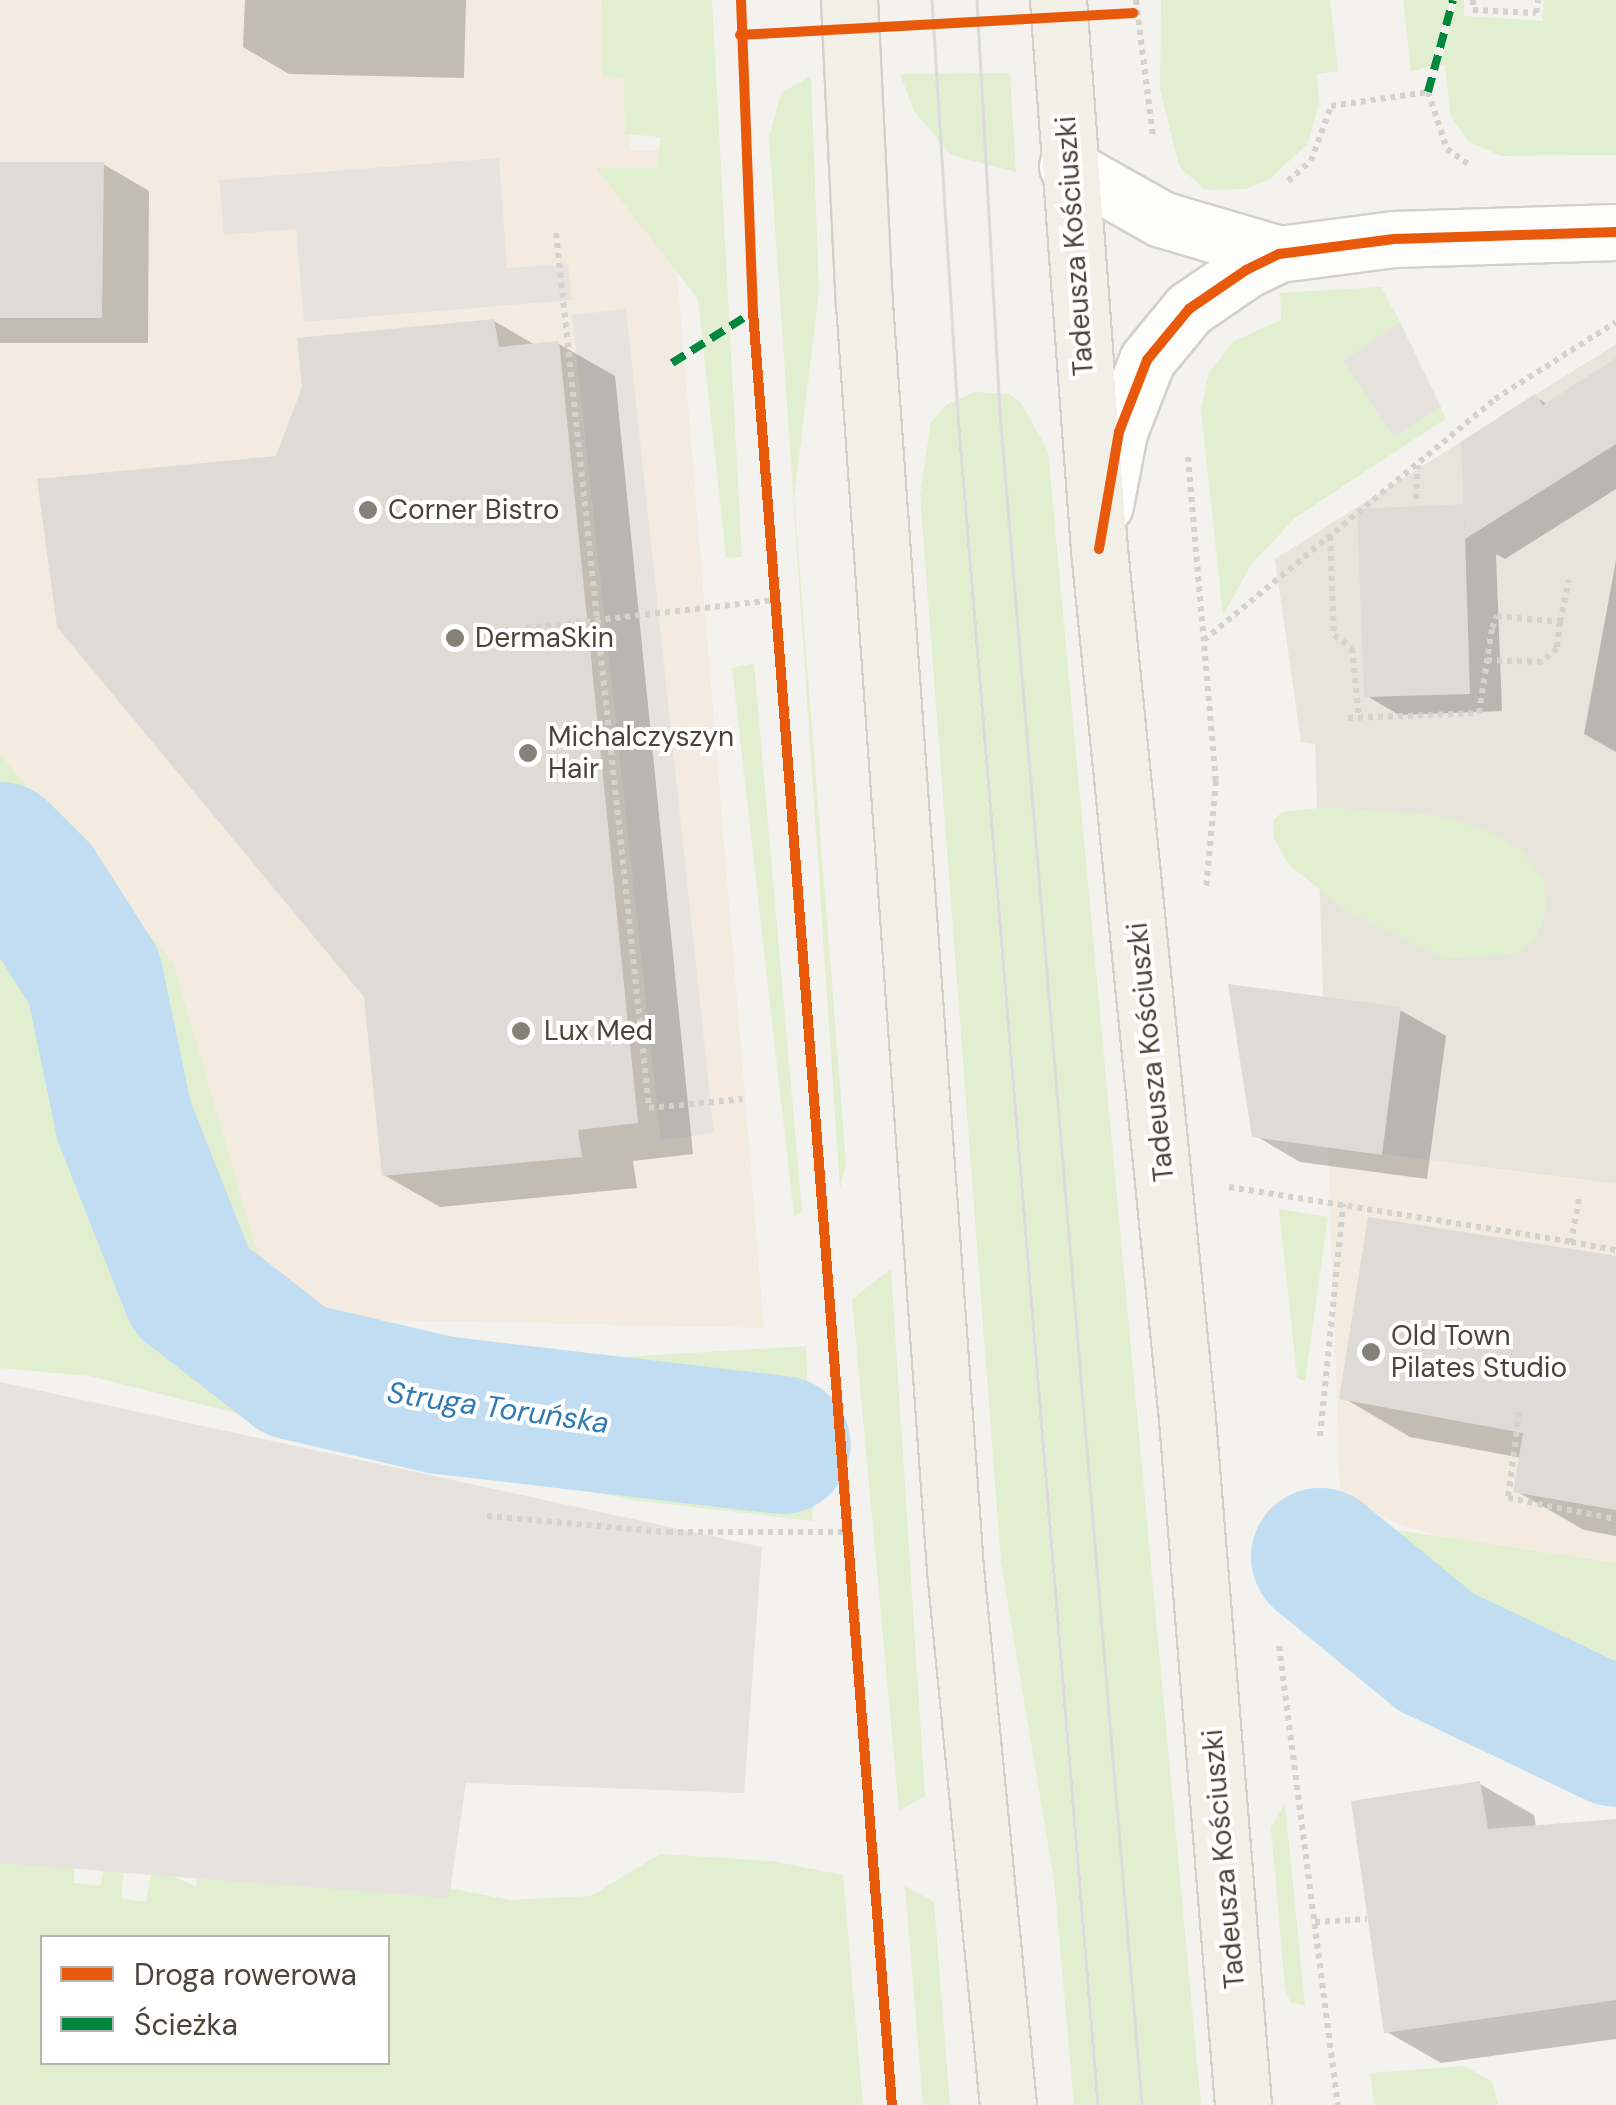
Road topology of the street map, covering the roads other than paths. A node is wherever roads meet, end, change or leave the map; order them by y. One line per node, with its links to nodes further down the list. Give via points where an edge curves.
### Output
1 (848, 0): 7 (main road, via 955,1569)
2 (1058, 0): 3 (main road, Tadeusza Kościuszki)
3 (1067, 166): 5 (street, via 1161,218); 6 (main road, Tadeusza Kościuszki)
4 (1616, 232): 5 (street, via 1442,236)
5 (1280, 254): 6 (street, via 1189,309 1147,360 1118,432)
6 (1099, 548): 8 (main road, Tadeusza Kościuszki, via 1186,1400)
7 (1008, 2105)
8 (1243, 2105)

